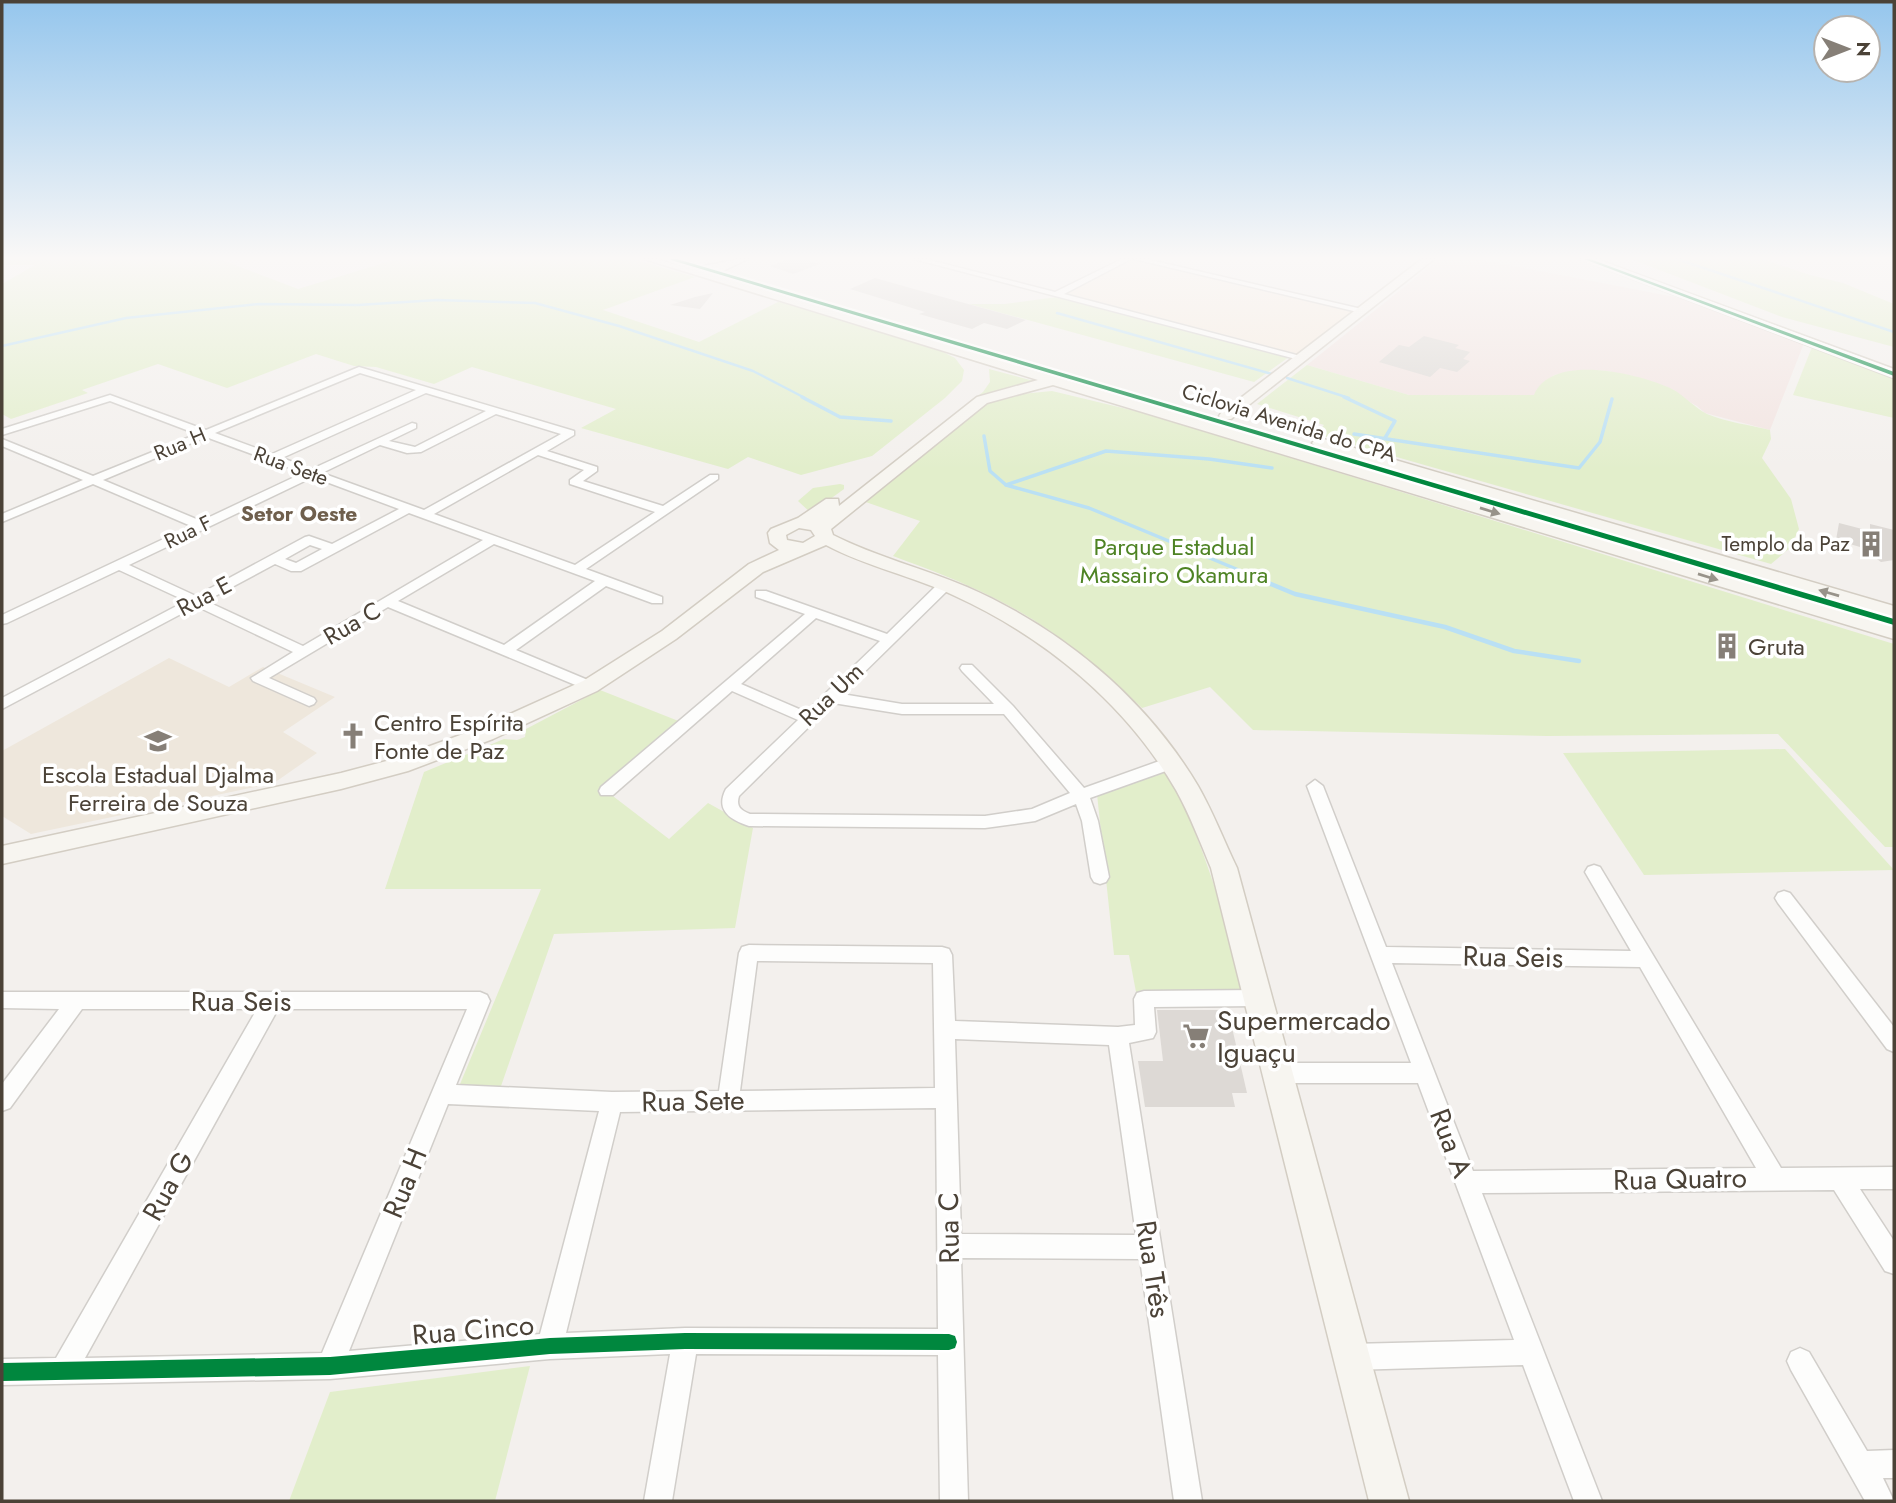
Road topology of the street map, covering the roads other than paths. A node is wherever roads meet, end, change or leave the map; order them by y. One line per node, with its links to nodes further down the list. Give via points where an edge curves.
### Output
1 (890, 329): 8 (main road)
2 (931, 329): 7 (main road)
3 (1192, 329): 9 (street)
4 (1334, 329): 9 (main road)
5 (1775, 329): 12 (main road)
6 (1801, 329): 10 (main road)
7 (996, 348): 8 (main road); 11 (main road)
8 (973, 356): 11 (main road); 23 (main road, via 982,371 981,387)
9 (1303, 358): 17 (main road)
10 (1894, 362)
11 (1057, 373): 13 (main road); 15 (main road); 17 (main road)
12 (1894, 374)
13 (1032, 387): 15 (main road); 23 (main road, via 982,400)
14 (427, 389): 16 (street); 20 (street, Rua H, via 359,370); 25 (street)
15 (1091, 391): 52 (main road, one-way to 52)
16 (496, 411): 22 (street, via 417,450); 24 (street, via 570,433)
17 (1226, 416): 50 (main road, one-way to 17)
18 (412, 426): 22 (street, Rua F)
19 (2, 432): 20 (street, Rua Sete, via 110,398)
20 (203, 435): 25 (street, Rua Sete); 28 (street, Rua H)
21 (2, 442): 28 (street)
22 (380, 442): 26 (street, Rua F)
23 (917, 444): 33 (main road); 35 (main road)
24 (540, 452): 30 (street, via 593,469 574,482); 31 (street)
25 (273, 458): 26 (street, Rua Sete)
26 (313, 473): 29 (street, Rua Sete); 34 (street, Rua F)
27 (715, 477): 30 (street)
28 (93, 480): 32 (street, Rua H); 34 (street)
29 (409, 508): 31 (street, Rua Sete); 47 (street, Rua E, via 296,568 275,559)
30 (665, 511): 42 (street)
31 (425, 514): 36 (street, Rua Sete)
32 (2, 518)
33 (802, 523): 35 (main road); 37 (main road, via 780,530)
34 (200, 526): 40 (street, Rua F)
35 (823, 533): 38 (main road, via 817,544); 39 (main road)
36 (494, 539): 42 (street, Rua Sete); 48 (street, Rua C)
37 (777, 540): 38 (main road); 41 (main road)
38 (801, 548): 39 (main road); 41 (main road)
39 (848, 551): 44 (main road)
40 (118, 565): 47 (street); 51 (street, Rua F)
41 (756, 568): 58 (main road, via 669,635)
42 (579, 569): 43 (street, Rua Sete)
43 (605, 580): 46 (street, Rua Sete); 55 (street)
44 (944, 585): 53 (street, Rua Um); 64 (main road, via 1017,621 1057,647 1134,716)
45 (761, 594): 49 (street)
46 (657, 600)
47 (192, 602): 54 (street); 61 (street, Rua E)
48 (388, 602): 54 (street, Rua C); 55 (street)
49 (814, 612): 53 (street); 57 (street)
50 (1894, 612)
51 (2, 620)
52 (1894, 633)
53 (889, 639): 59 (street, Rua Um)
54 (303, 651): 60 (street, Rua C, via 258,678)
55 (504, 652): 58 (street)
56 (967, 668): 62 (street)
57 (730, 684): 63 (street); 66 (street)
58 (590, 686): 68 (main road, via 485,734 372,773)
59 (828, 697): 62 (street, via 902,709); 63 (street, Rua Um)
60 (309, 701)
61 (2, 704)
62 (1008, 709): 67 (street)
63 (807, 718): 67 (street, Rua Um, via 732,793 730,810 738,817 985,822 1035,815)
64 (1171, 763): 67 (street); 74 (main road, via 1223,868)
65 (1315, 786): 72 (street, Rua A)
66 (607, 791)
67 (1081, 795): 70 (street)
68 (2, 855)
69 (1594, 872): 73 (street)
70 (1100, 877)
71 (1784, 898): 79 (street)
72 (1379, 955): 73 (street, Rua Seis); 84 (street, Rua A)
73 (1646, 959): 90 (street)
74 (1258, 998): 81 (street, via 1144,999 1146,1032); 83 (main road)
75 (2, 1000): 76 (street, Rua Seis)
76 (77, 1000): 77 (street, Rua Seis); 88 (street)
77 (272, 1001): 78 (street, Rua Seis); 104 (street, Rua G)
78 (480, 1001): 85 (street, Rua H)
79 (1886, 1021): 82 (street)
80 (946, 1030): 81 (street); 86 (street, Rua C); 87 (street, Rua C, via 942,955 749,953)
81 (1118, 1036): 95 (street, Rua Três)
82 (1894, 1043)
83 (1278, 1073): 84 (street); 101 (main road)
84 (1424, 1073): 93 (street, Rua A)
85 (441, 1094): 89 (street, Rua Sete); 103 (street, Rua H)
86 (945, 1098): 87 (street, Rua Sete); 94 (street, Rua C)
87 (728, 1100): 89 (street, Rua Sete)
88 (2, 1101)
89 (612, 1102): 99 (street)
90 (1774, 1177): 91 (street, Rua Quatro); 93 (street, Rua Quatro)
91 (1839, 1177): 92 (street, Rua Quatro); 96 (street)
92 (1894, 1178)
93 (1466, 1182): 100 (street, Rua A)
94 (950, 1246): 95 (street); 98 (street, Rua C)
95 (1149, 1247): 110 (street, Rua Três)
96 (1894, 1262)
97 (685, 1341): 98 (street, Rua Cinco); 99 (street, Rua Cinco); 108 (street)
98 (949, 1342): 109 (street, Rua C)
99 (550, 1346): 103 (street, Rua Cinco)
100 (1531, 1352): 101 (street); 112 (street, Rua A)
101 (1351, 1357): 111 (main road)
102 (1800, 1361): 107 (street)
103 (330, 1366): 104 (street, Rua Cinco)
104 (64, 1370): 105 (street, Rua Cinco)
105 (2, 1372)
106 (1894, 1464): 107 (street)
107 (1860, 1465): 113 (street)
108 (658, 1501)
109 (954, 1501)
110 (1188, 1501)
111 (1389, 1501)
112 (1588, 1501)
113 (1880, 1501)

